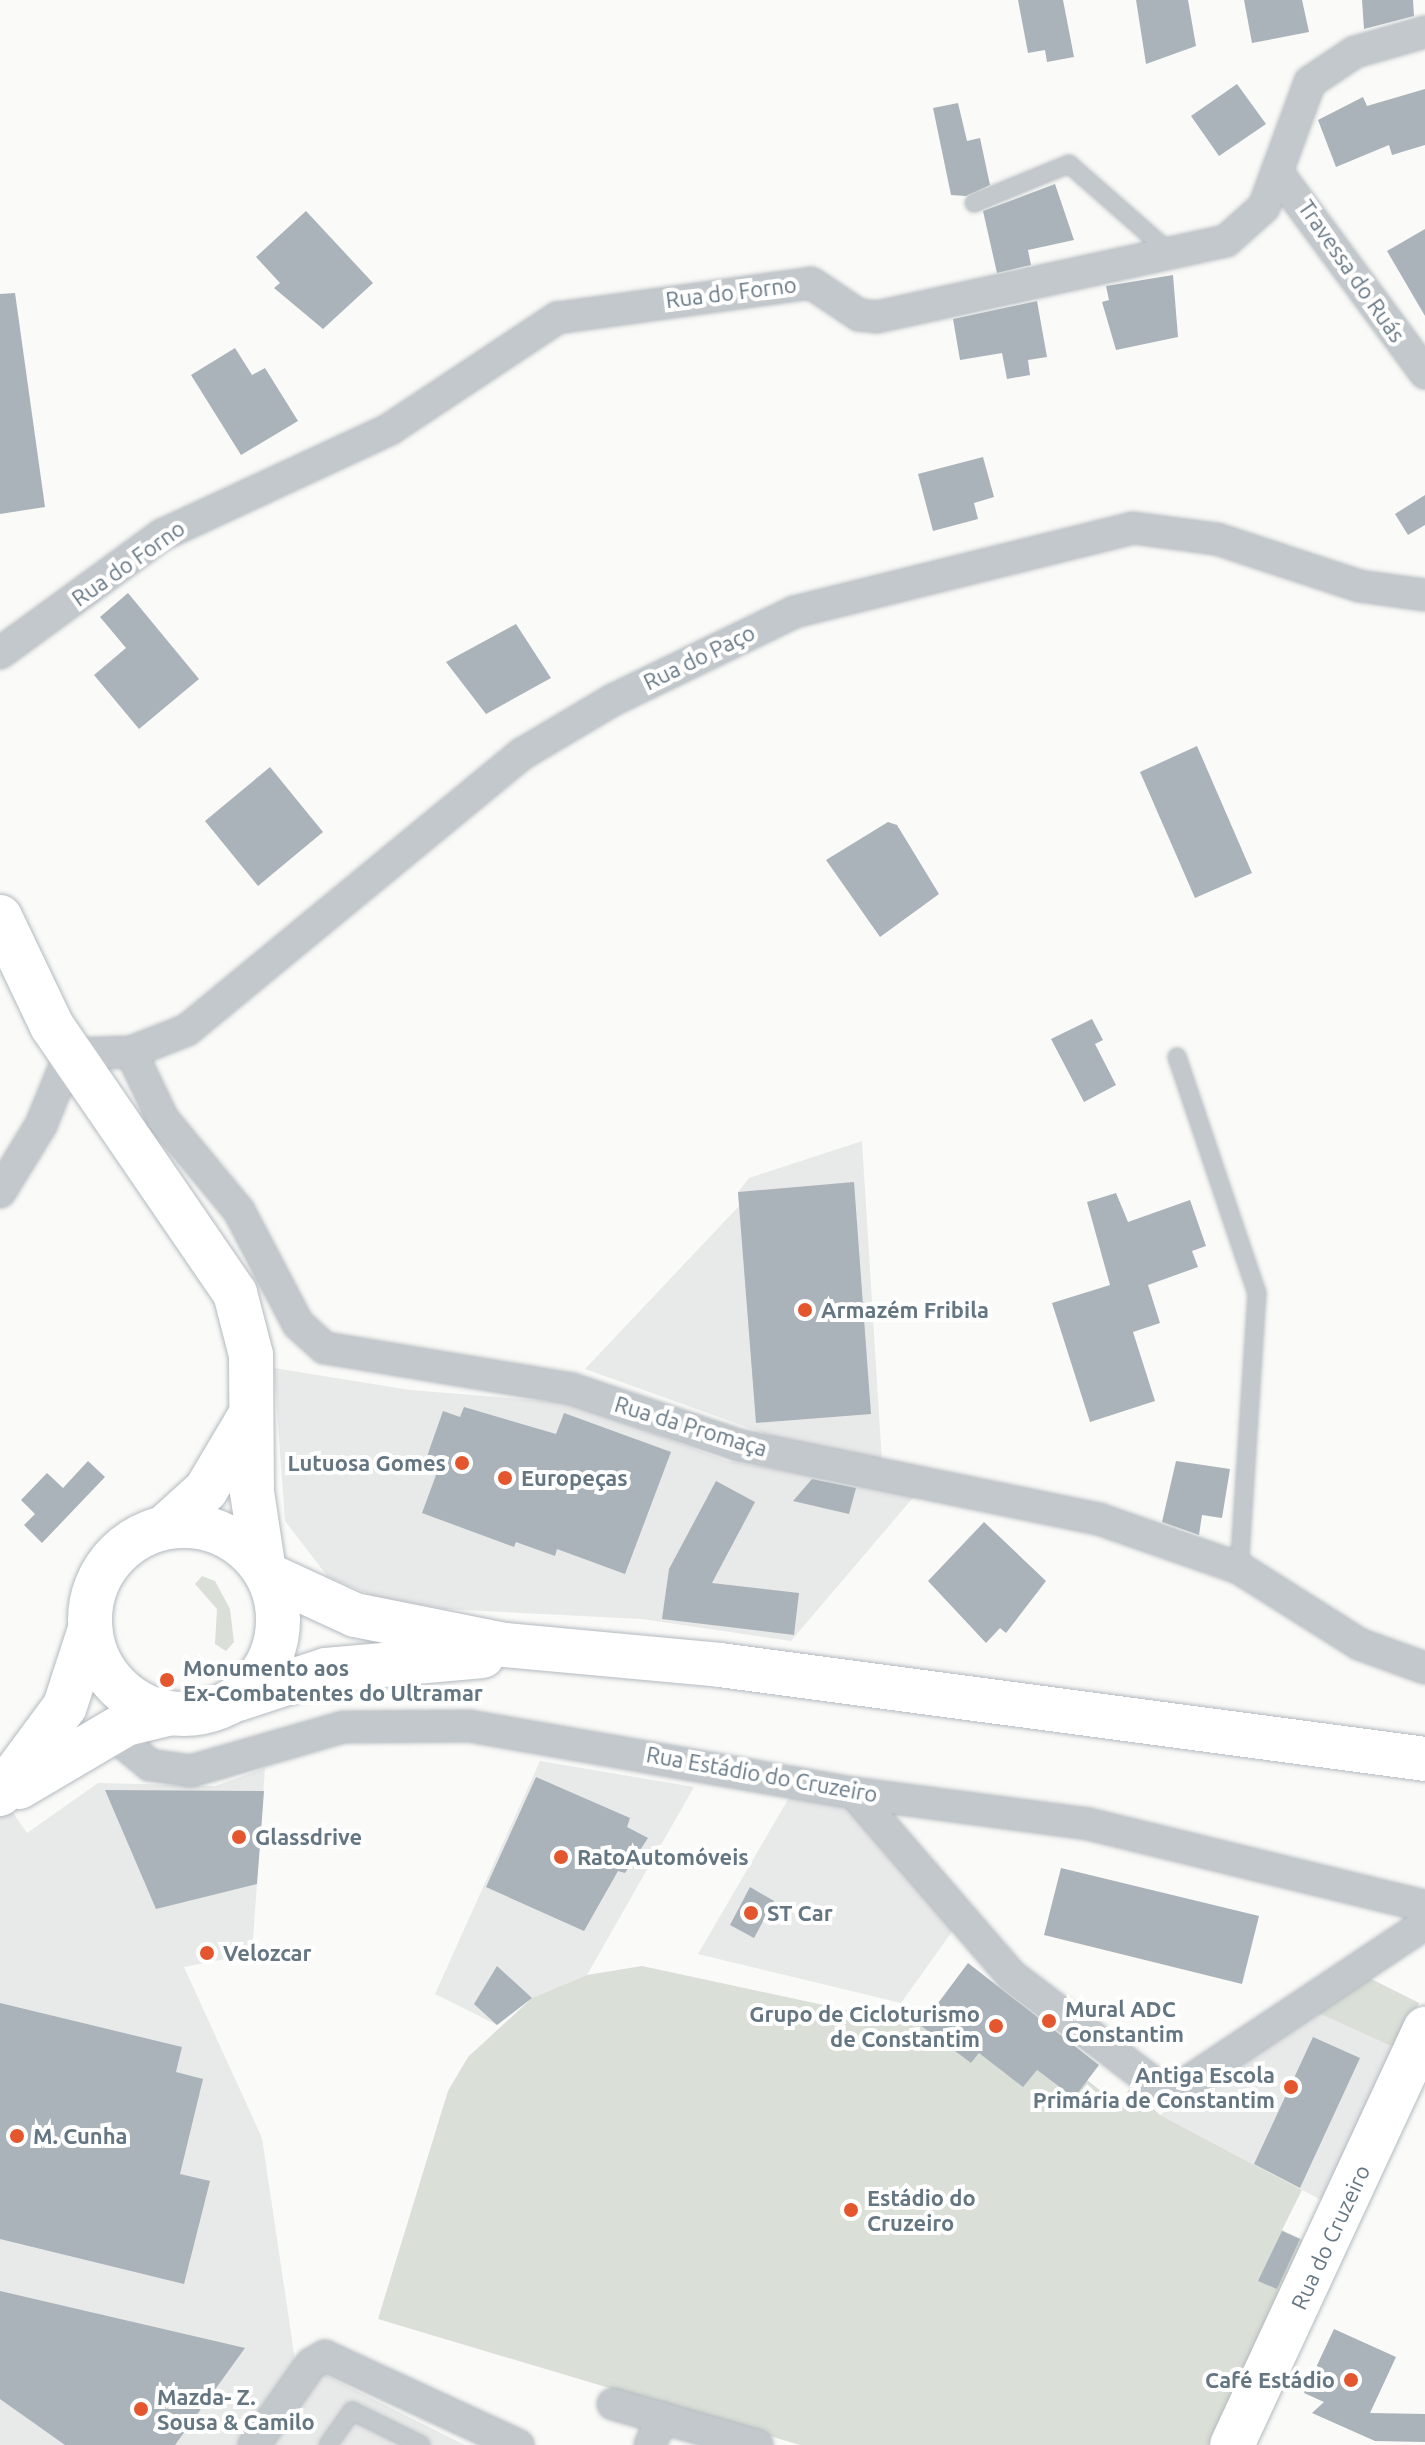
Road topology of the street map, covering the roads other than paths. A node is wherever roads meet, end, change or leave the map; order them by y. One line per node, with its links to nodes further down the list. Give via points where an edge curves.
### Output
1 (1425, 32): 2 (street, Rua do Forno, via 1355,52 1310,82 1293,113)
2 (1277, 172): 4 (street, Rua do Forno, via 1264,207 1234,237); 5 (street, Travessa do Ruás)
3 (974, 203): 4 (lane, via 1069,164)
4 (1169, 252): 7 (street, Rua do Forno, via 877,317 859,315 811,283 557,318 390,429 162,535)
5 (1425, 373)
6 (1425, 595): 9 (street, Rua do Paço, via 1359,586 1217,539 1133,528 794,612 603,705 522,754 206,1017)
7 (0, 653)
8 (0, 917): 10 (main road)
9 (131, 1052): 10 (street, Rua do Paço); 15 (street, Rua da Promaça, via 163,1119 239,1211 298,1324 325,1348 572,1389 738,1445 1034,1503)
10 (70, 1054): 12 (street, via 41,1125); 13 (main road, via 235,1293 251,1355)
11 (1177, 1057): 15 (lane, via 1257,1293)
12 (0, 1192)
13 (248, 1419): 14 (main road, via 206,1490); 16 (main road)
14 (165, 1527): 16 (main road, via 220,1531); 17 (main road, via 139,1536 100,1576)
15 (1239, 1568): 19 (street, Rua da Promaça, via 1366,1648)
16 (265, 1570): 18 (main road, via 355,1615); 20 (main road, via 278,1608 273,1649 260,1678)
17 (90, 1629): 21 (main road, via 114,1685); 25 (main road, via 65,1706)
18 (549, 1650): 20 (main road, via 326,1670); 23 (main road, via 720,1665)
19 (1425, 1668)
20 (238, 1699): 21 (main road, via 192,1715)
21 (167, 1714): 22 (main road)
22 (110, 1732): 24 (street, Rua Estádio do Cruzeiro, via 150,1765 191,1771 343,1727 432,1721); 25 (main road)
23 (1425, 1759)
24 (854, 1793): 26 (street, Rua Estádio do Cruzeiro, via 1102,1827); 27 (street, via 1003,1968 1163,2090 1188,2082)
25 (0, 1797)
26 (1425, 1906)
27 (1425, 1924)
28 (1425, 2029): 36 (main road, Rua do Cruzeiro)
29 (613, 2404): 30 (street)
30 (656, 2431): 35 (street)
31 (254, 2445): 34 (street, via 311,2364 325,2356)
32 (328, 2445): 33 (lane, via 352,2411)
33 (421, 2445)
34 (518, 2445)
35 (757, 2445)
36 (1232, 2445)

